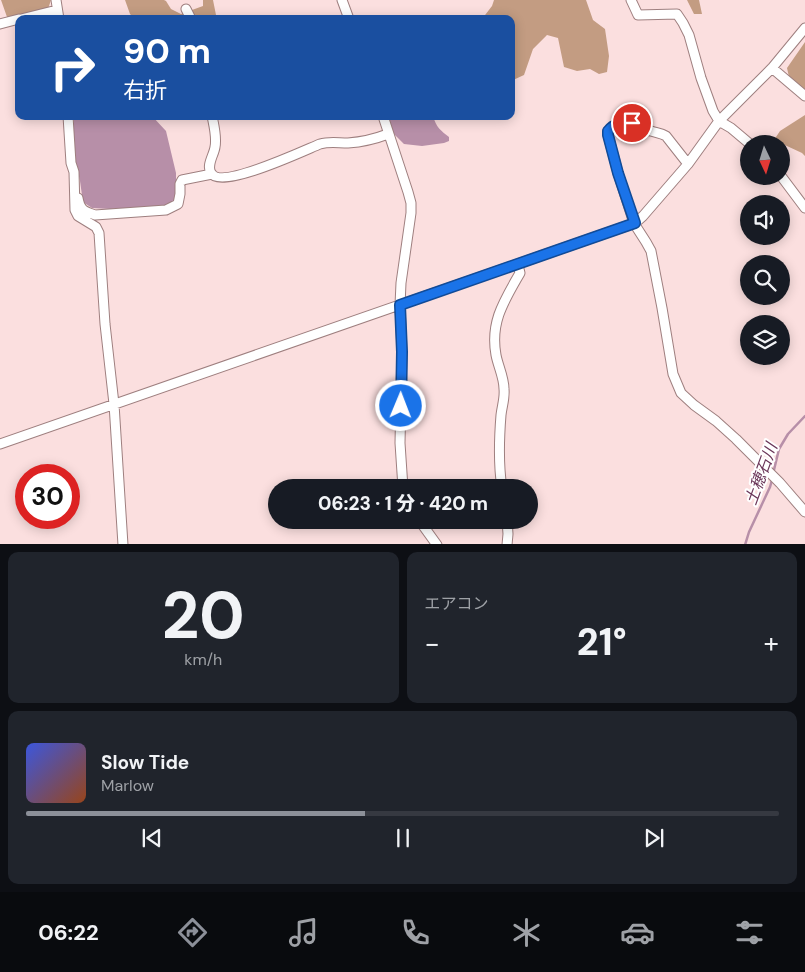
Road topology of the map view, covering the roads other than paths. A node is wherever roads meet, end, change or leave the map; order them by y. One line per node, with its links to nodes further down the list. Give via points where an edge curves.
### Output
1 (56, 0): 5 (street)
2 (342, 0): 7 (street)
3 (631, 0): 16 (street, via 638,15 677,14 689,35)
4 (186, 9): 6 (street)
5 (58, 15)
6 (189, 15)
7 (348, 15)
8 (15, 20): 9 (street)
9 (0, 24)
10 (805, 28): 11 (street)
11 (772, 68): 12 (street); 16 (street)
12 (805, 96)
13 (68, 120): 22 (street)
14 (213, 120): 20 (street, via 216,146 210,161)
15 (383, 120): 17 (street)
16 (718, 121): 18 (street); 19 (street)
17 (388, 134): 20 (street, via 356,142 320,144 259,170 220,177); 26 (street, via 411,203)
18 (740, 136)
19 (688, 164): 24 (street); 24 (street, via 662,133 636,123 612,126 608,135)
20 (212, 174): 22 (street, via 182,180 178,204 166,210 95,215 84,211)
21 (788, 185): 23 (street)
22 (74, 194): 27 (street, via 78,216 96,227 99,233)
23 (805, 208)
24 (635, 223): 25 (street); 31 (street, via 651,251 674,374 681,393 736,439)
25 (518, 265): 26 (street); 30 (street, via 520,273 506,297 495,330 496,355 504,390 498,452)
26 (400, 305): 27 (street); 29 (street)
27 (114, 404): 28 (street); 34 (street)
28 (0, 444)
29 (402, 479)
30 (500, 479)
31 (805, 512)
32 (425, 529): 35 (street)
33 (508, 529): 36 (street)
34 (122, 544)
35 (436, 544)
36 (507, 544)

